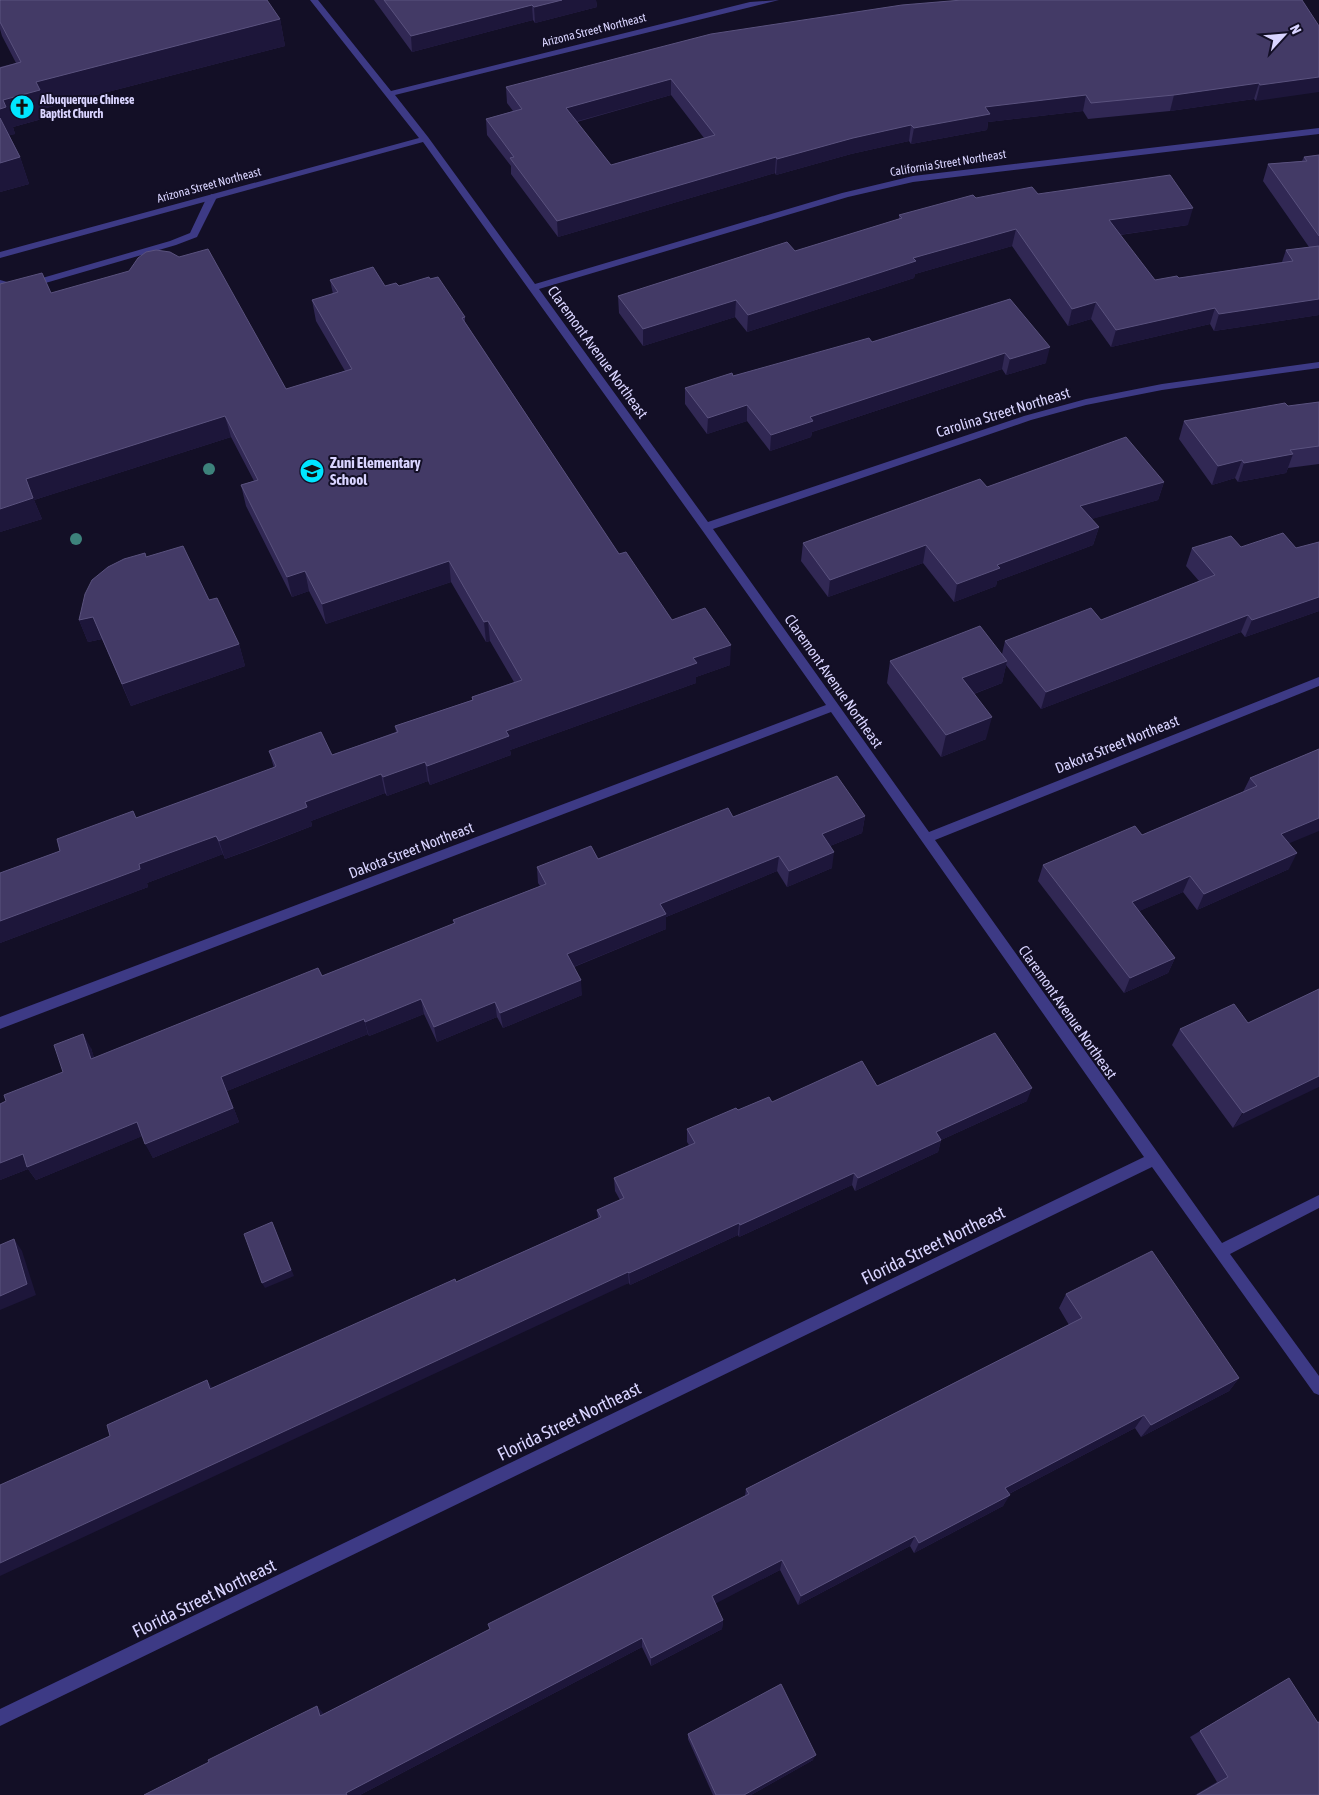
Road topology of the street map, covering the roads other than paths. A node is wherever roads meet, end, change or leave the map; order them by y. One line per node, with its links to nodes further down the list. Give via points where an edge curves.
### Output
1 (314, 0): 3 (street, Claremont Avenue Northeast)
2 (775, 0): 3 (street, Arizona Street Northeast)
3 (389, 94): 5 (street, Claremont Avenue Northeast)
4 (1319, 131): 9 (street, California Street Northeast, via 913,179 844,195)
5 (425, 139): 6 (street, Arizona Street Northeast); 9 (street, Claremont Avenue Northeast)
6 (212, 197): 7 (street, Arizona Street Northeast); 8 (street, via 194,235 18,288)
7 (0, 255)
8 (0, 283)
9 (533, 288): 11 (street, Claremont Avenue Northeast)
10 (1319, 365): 11 (street, Carolina Street Northeast, via 1162,387 1036,415)
11 (706, 527): 13 (street, Claremont Avenue Northeast)
12 (1319, 681): 14 (street, Dakota Street Northeast)
13 (834, 706): 14 (street, Claremont Avenue Northeast); 15 (street, Dakota Street Northeast)
14 (927, 838): 16 (street, Claremont Avenue Northeast)
15 (0, 1023)
16 (1154, 1159): 18 (street, Claremont Avenue Northeast); 20 (street, Florida Street Northeast)
17 (1319, 1201): 18 (street)
18 (1220, 1252): 19 (street, Claremont Avenue Northeast)
19 (1319, 1388)
20 (0, 1718)

